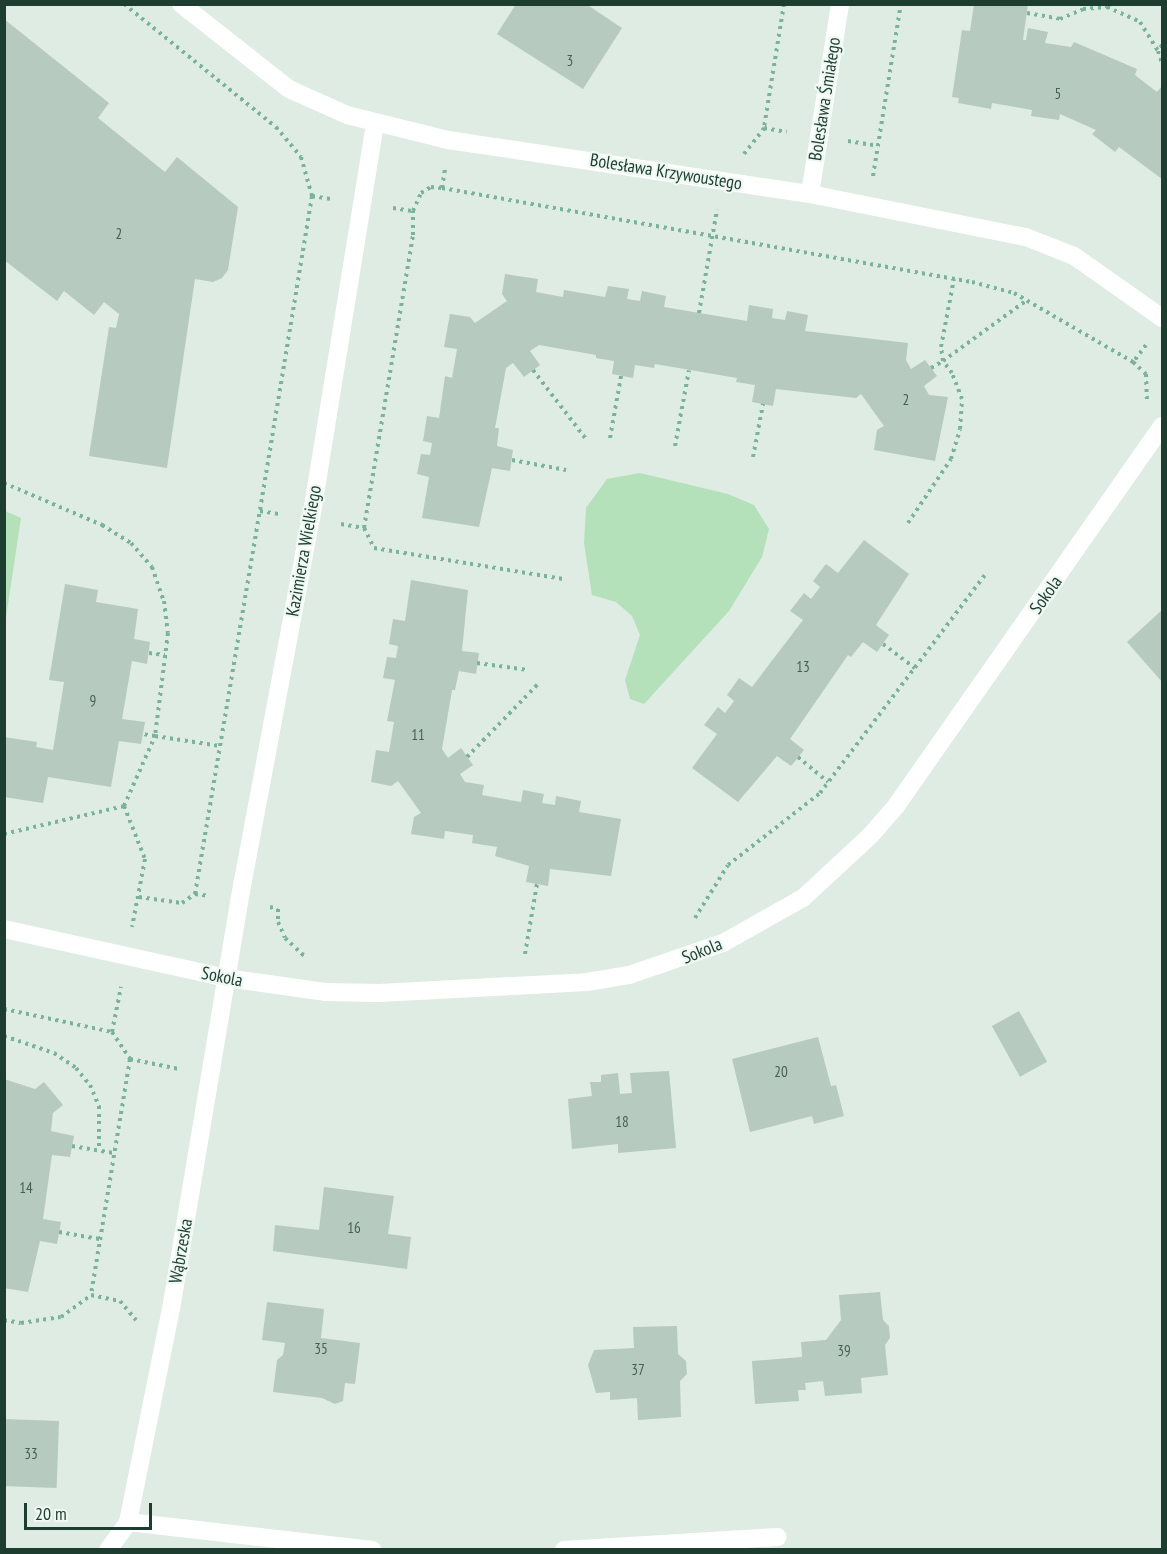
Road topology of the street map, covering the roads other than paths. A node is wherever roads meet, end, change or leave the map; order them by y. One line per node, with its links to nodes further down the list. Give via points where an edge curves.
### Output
1 (181, 4): 3 (street, Bolesława Krzywoustego, via 289,89)
2 (840, 4): 4 (street, Bolesława Śmiałego)
3 (375, 123): 4 (street, Bolesława Krzywoustego, via 456,141); 8 (street, Kazimierza Wielkiego, via 311,519)
4 (810, 194): 5 (street, Bolesława Krzywoustego, via 1026,237 1074,256)
5 (1162, 318)
6 (1162, 426): 8 (street, Sokola, via 897,806 803,898 764,923 676,961 587,982 379,993 325,992)
7 (4, 929): 8 (street, Sokola)
8 (226, 978): 9 (street, Wąbrzeska, via 192,1191)
9 (128, 1522): 11 (street, Wąbrzeska); 12 (street)
10 (778, 1537): 13 (street)
11 (108, 1550)
12 (372, 1550)
13 (564, 1550)

